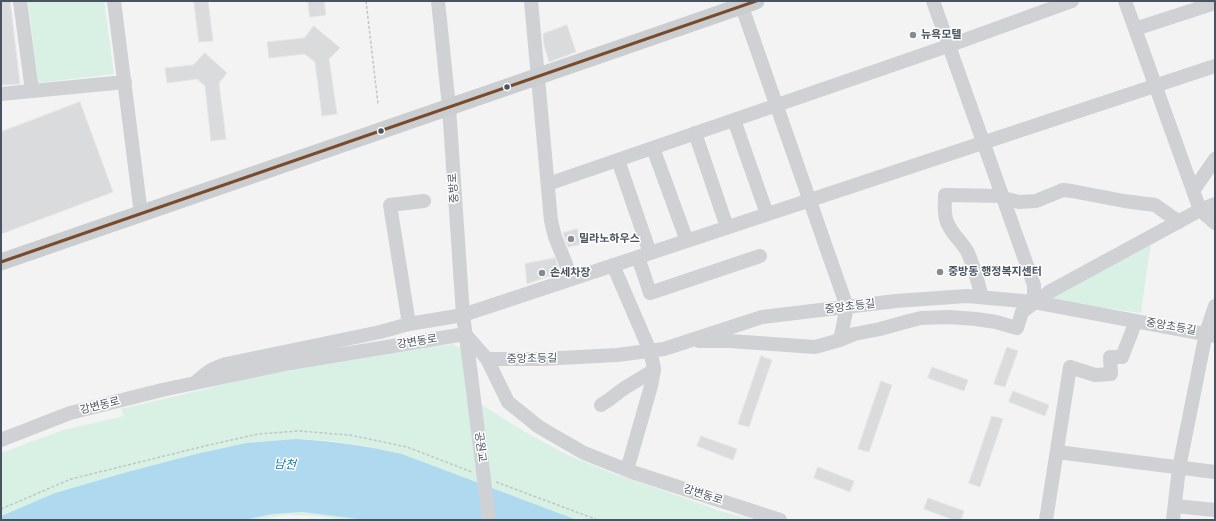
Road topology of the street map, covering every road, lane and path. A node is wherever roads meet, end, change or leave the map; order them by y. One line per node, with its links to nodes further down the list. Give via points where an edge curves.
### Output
1 (20, 1): 17 (street)
2 (114, 1): 15 (street)
3 (366, 1): 19 (path)
4 (438, 1): 21 (street, 중방로)
5 (531, 1): 14 (street)
6 (933, 1): 12 (street)
7 (1124, 1): 11 (street)
8 (1067, 2): 12 (street)
9 (746, 3): 14 (main road); 20 (street)
10 (1215, 3): 11 (street)
11 (1135, 29): 16 (street)
12 (948, 46): 20 (street); 24 (street)
13 (1215, 66): 16 (street)
14 (538, 76): 21 (main road); 28 (street)
15 (125, 82): 17 (street); 35 (street)
16 (1155, 86): 24 (street); 29 (street)
17 (32, 91): 18 (street)
18 (1, 94)
19 (378, 104)
20 (776, 105): 22 (street); 31 (street)
21 (449, 107): 35 (main road); 50 (street, 중방로)
22 (734, 120): 23 (street); 36 (street)
23 (695, 133): 25 (street); 39 (street)
24 (983, 143): 30 (street); 31 (street)
25 (653, 148): 27 (street); 40 (street)
26 (1215, 159): 29 (street)
27 (618, 160): 28 (street); 41 (street)
28 (548, 184): 45 (street, via 554,233)
29 (1194, 192): 34 (street)
30 (1002, 197): 37 (street, via 1019,202 1036,201 1063,190 1072,191 1155,205); 46 (street, via 945,195 947,222 967,251); 47 (street, via 1034,285)
31 (810, 200): 36 (street); 49 (street)
32 (424, 201): 52 (street, via 390,205)
33 (1215, 204): 34 (street)
34 (1200, 210): 37 (street); 38 (street)
35 (141, 214): 43 (main road)
36 (767, 214): 39 (street)
37 (1179, 222): 47 (street)
38 (1215, 223)
39 (727, 228): 40 (street)
40 (687, 241): 41 (street)
41 (644, 255): 42 (street, via 650,293); 44 (street)
42 (760, 256)
43 (1, 262)
44 (613, 265): 45 (street); 57 (street)
45 (572, 279): 50 (street)
46 (982, 297): 47 (street, 중앙초등길); 49 (street, 중앙초등길, via 950,296)
47 (1034, 302): 51 (street, 중앙초등길); 55 (street, via 1022,312 1017,328 976,319 921,318 854,334)
48 (1215, 306): 54 (street)
49 (847, 307): 55 (street); 56 (street, 중앙초등길, via 762,317)
50 (462, 315): 52 (street); 53 (street, 중방로)
51 (1136, 321): 54 (street, 중앙초등길); 64 (street, via 1122,357 1110,357 1111,374 1095,375 1070,367)
52 (409, 324): 61 (street, via 226,364 212,369)
53 (465, 334): 58 (street, 강변동로); 60 (street, 중방로); 61 (street, 강변동로, via 290,363)
54 (1211, 335): 65 (street)
55 (840, 340): 56 (street, via 815,347)
56 (689, 341): 57 (street, 중앙초등길)
57 (650, 351): 58 (street, 중앙초등길, via 587,357); 59 (street)
58 (487, 359): 66 (street, 강변동로, via 508,402 539,427 584,453)
59 (654, 370): 62 (street); 66 (street)
60 (470, 375): 73 (street, 공원교, bridge)
61 (196, 382): 63 (street, 강변동로, via 70,413)
62 (601, 405)
63 (1, 440)
64 (1057, 452): 65 (street); 76 (street)
65 (1179, 468): 67 (street); 72 (street)
66 (627, 470): 75 (street, 강변동로)
67 (1215, 472)
68 (472, 473): 70 (path, via 407,447 350,435 298,431 258,434 71,479)
69 (492, 480): 74 (path)
70 (1, 509)
71 (1215, 510): 72 (street)
72 (1174, 513)
73 (489, 520)
74 (598, 520)
75 (780, 520)
76 (1046, 520)

